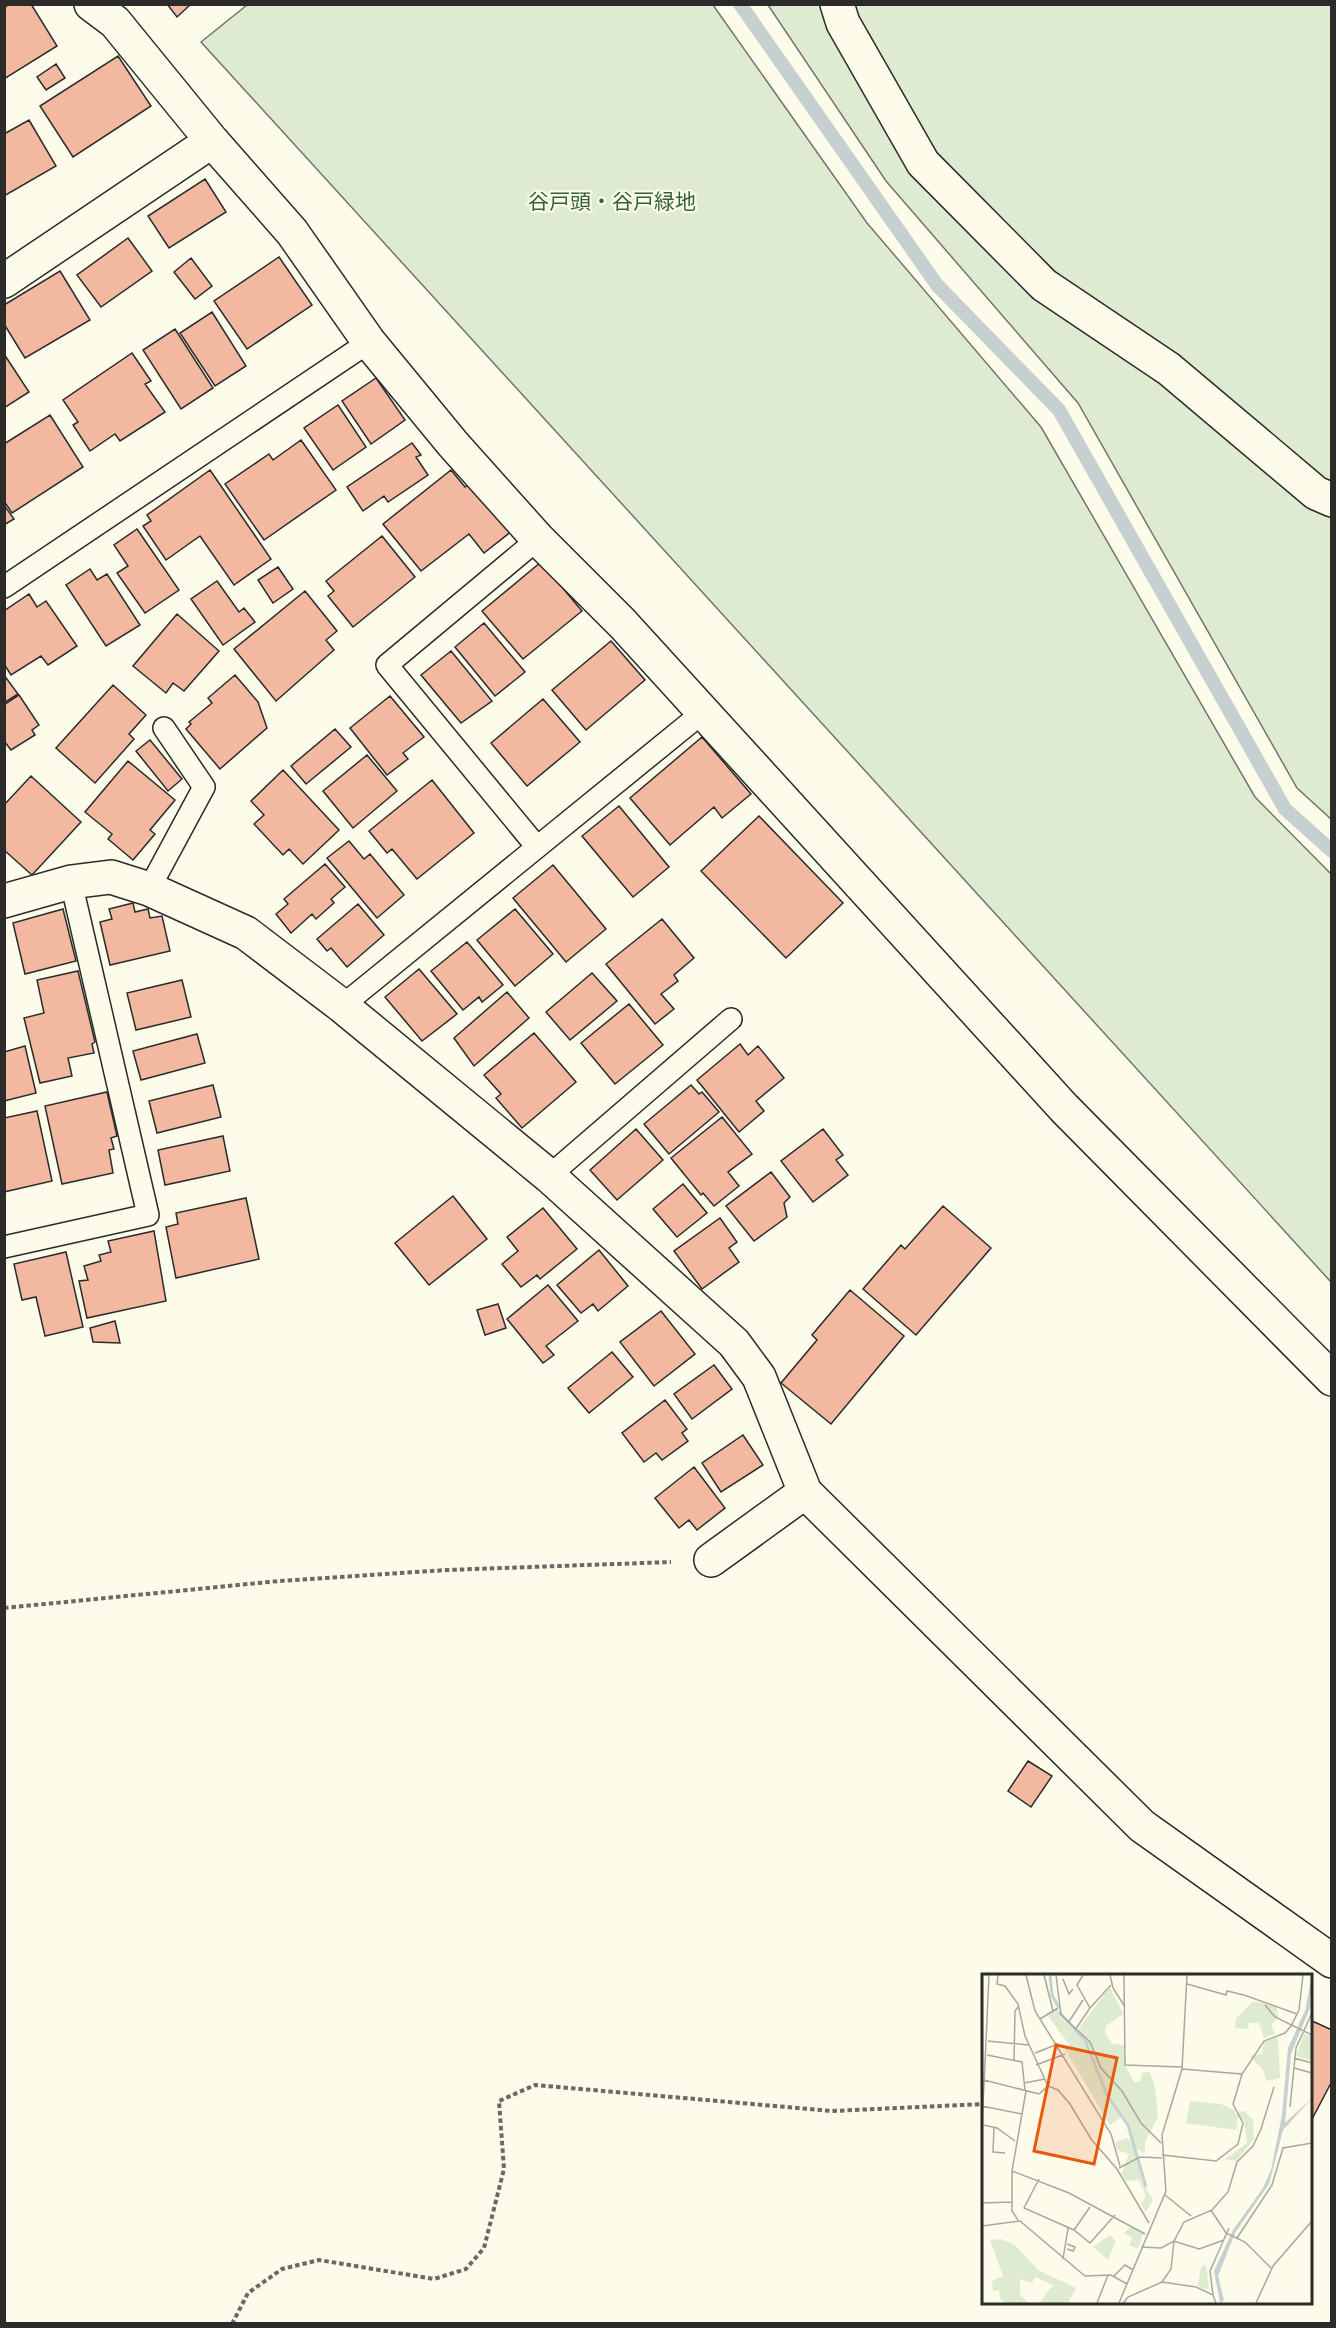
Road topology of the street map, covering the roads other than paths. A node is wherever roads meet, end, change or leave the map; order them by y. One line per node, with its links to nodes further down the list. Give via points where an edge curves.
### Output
1 (92, 4): 3 (street, via 115,22)
2 (837, 4): 6 (street, via 843,23 923,163 1036,277 1169,369 1316,492)
3 (212, 141): 4 (street); 5 (street, via 292,232)
4 (4, 281)
5 (369, 342): 7 (street); 8 (lane)
6 (1332, 500)
7 (538, 539): 9 (street, via 623,624); 11 (lane, via 387,665)
8 (4, 587)
9 (702, 713): 11 (lane); 19 (street, via 1064,1108)
10 (164, 728): 13 (lane, via 204,787)
11 (537, 847): 15 (lane)
12 (71, 882): 13 (street, via 111,877); 14 (street); 18 (lane, via 148,1215)
13 (148, 889): 15 (street, via 246,933)
14 (4, 901)
15 (342, 1006): 17 (street)
16 (731, 1019): 17 (lane)
17 (549, 1176): 20 (street, via 734,1343 759,1377)
18 (4, 1246)
19 (1332, 1379)
20 (805, 1492): 21 (street); 22 (street, via 1142,1826)
21 (711, 1560)
22 (1332, 1961)

